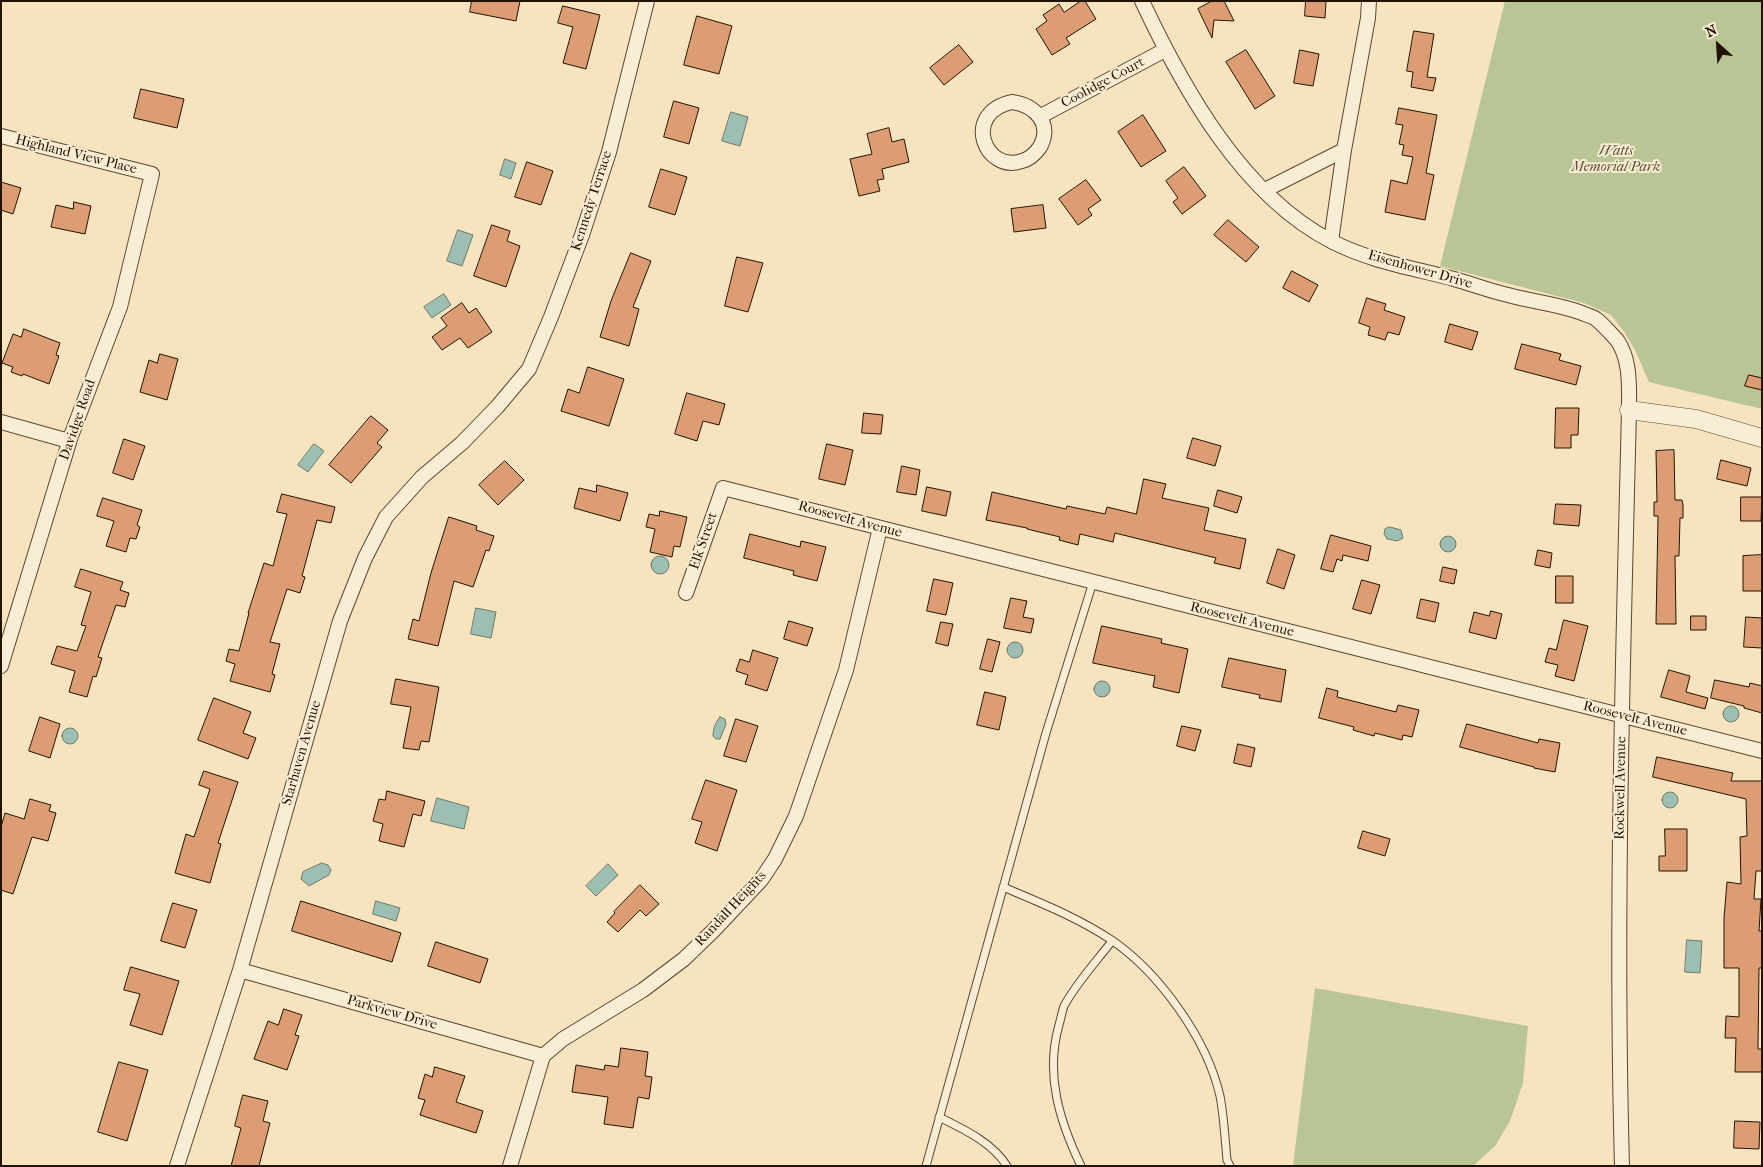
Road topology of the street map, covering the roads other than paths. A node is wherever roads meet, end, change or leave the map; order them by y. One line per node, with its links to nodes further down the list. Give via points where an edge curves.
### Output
1 (647, 1): 11 (street, Kennedy Terrace, via 608,152 582,235 529,369)
2 (1142, 1): 4 (street, Eisenhower Drive)
3 (1369, 1): 7 (street)
4 (1165, 50): 5 (street, Coolidge Court); 9 (street, Eisenhower Drive, via 1217,134)
5 (1041, 116): 5 (street, via 1042,144 1029,159 1010,163 1000,160 986,146 983,126 993,109 1002,104 1022,103)
6 (1, 136): 8 (street, Highland View Place)
7 (1344, 150): 9 (street); 10 (street)
8 (152, 174): 15 (street, Davidge Road, via 120,307)
9 (1265, 190): 10 (street, Eisenhower Drive, via 1281,207)
10 (1331, 241): 12 (street, Eisenhower Drive, via 1384,262 1509,296 1563,306 1595,318 1617,341 1625,357)
11 (512, 390): 25 (street, Starhaven Avenue, via 462,443 422,477 386,517 365,558 340,621)
12 (1629, 410): 14 (street, via 1696,419); 21 (street, Rockwell Avenue)
13 (1, 422): 15 (street)
14 (1762, 438)
15 (69, 442): 20 (street, Davidge Road)
16 (723, 488): 17 (street, Roosevelt Avenue); 19 (street, Elk Street)
17 (880, 528): 18 (street, Roosevelt Avenue); 26 (street, Randall Heights, via 846,670 796,816 775,859 761,880 684,959 643,990 563,1039)
18 (1093, 582): 21 (street, Roosevelt Avenue); 23 (lane, via 1046,733)
19 (686, 593)
20 (1, 666)
21 (1622, 716): 22 (street, Roosevelt Avenue); 34 (street, Rockwell Avenue, via 1619,1050)
22 (1762, 751)
23 (1004, 887): 24 (lane, via 1062,912); 27 (lane)
24 (1112, 941): 32 (lane, via 1078,983 1063,1008 1054,1043 1053,1078 1060,1111); 33 (lane, via 1157,982 1189,1023 1202,1047 1219,1093)
25 (240, 970): 26 (street, Parkview Drive); 28 (street, Starhaven Avenue)
26 (543, 1056): 29 (street)
27 (939, 1117): 30 (lane); 31 (lane, via 990,1147)
28 (177, 1166)
29 (510, 1166)
30 (926, 1166)
31 (1007, 1166)
32 (1081, 1166)
33 (1230, 1166)
34 (1622, 1166)

